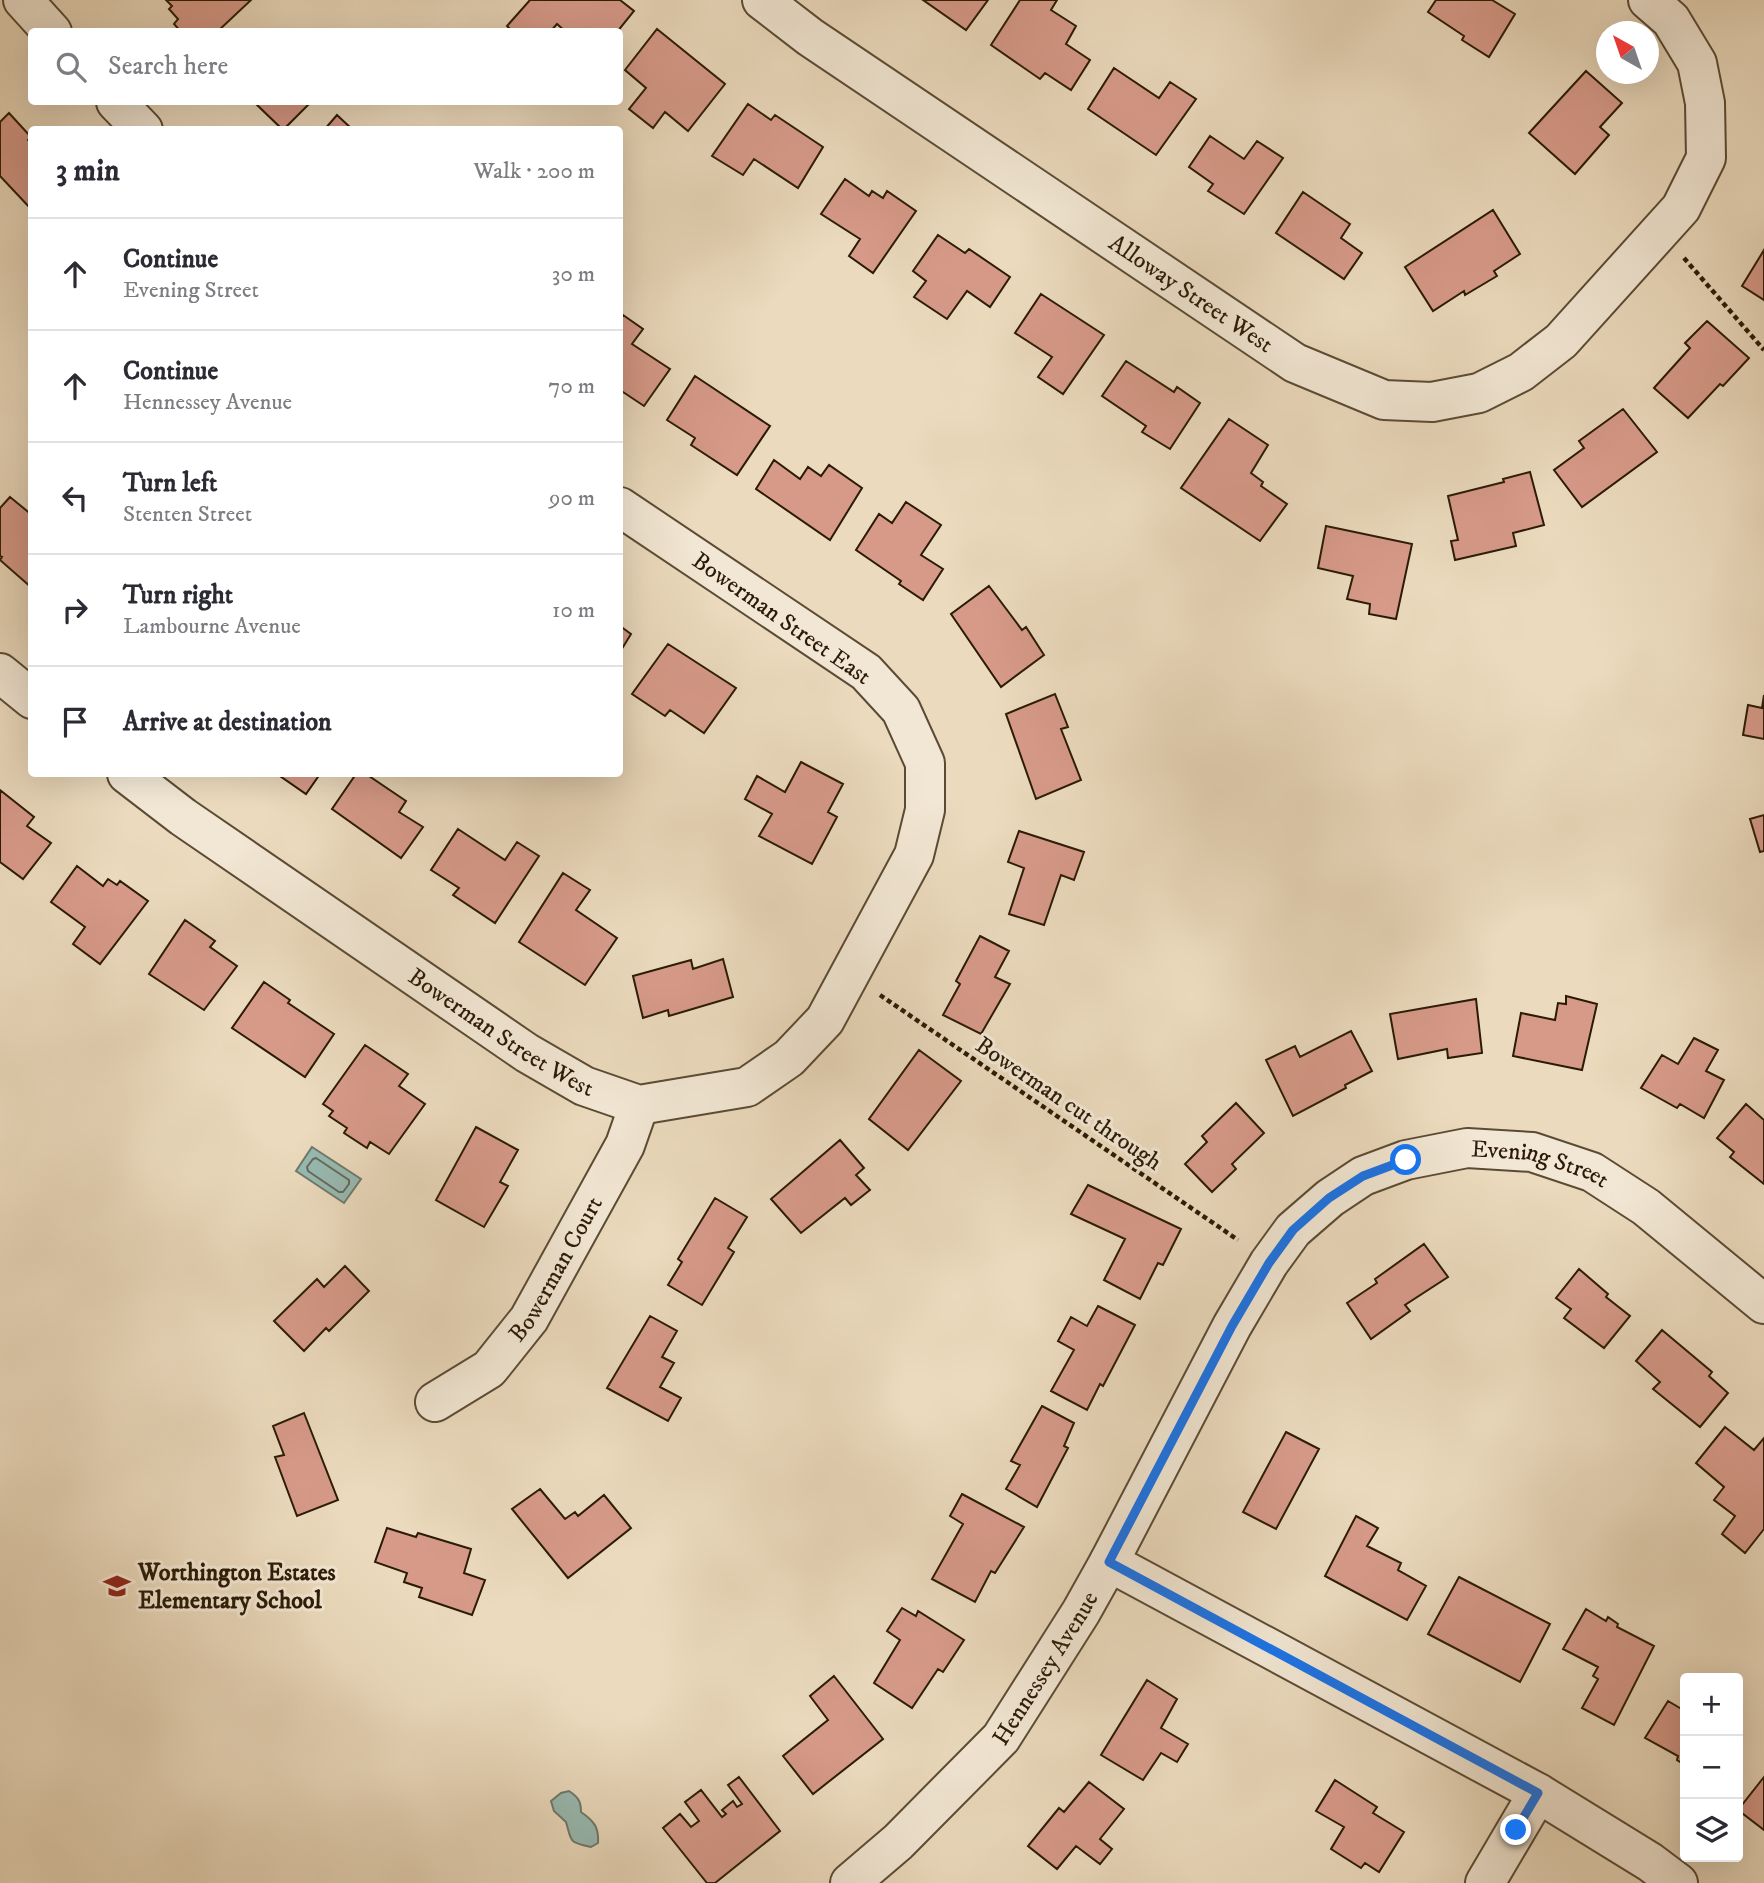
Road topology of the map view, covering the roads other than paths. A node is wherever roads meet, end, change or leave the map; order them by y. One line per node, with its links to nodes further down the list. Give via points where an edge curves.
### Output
1 (23, 0): 4 (street)
2 (762, 0): 3 (street, Alloway Street West, via 810,37 1295,363 1384,400 1432,402 1479,393 1521,372 1561,341 1681,208 1706,158 1705,103 1697,63 1671,20)
3 (1648, 0)
4 (48, 28)
5 (120, 105): 6 (street)
6 (139, 126)
7 (623, 509): 11 (street, Bowerman Street East, via 866,672 901,710 925,763 925,810 914,855)
8 (0, 673): 9 (street)
9 (28, 696)
10 (131, 777): 12 (street, Bowerman Street West, via 527,1053 584,1086)
11 (864, 946): 12 (street, Bowerman Street West, via 825,1020 789,1058 747,1087)
12 (639, 1105): 15 (street, Bowerman Court, via 625,1145 529,1319 489,1369)
13 (1293, 1230): 14 (street, Evening Street, via 1363,1176 1406,1160 1467,1148 1532,1152 1592,1172 1646,1207); 16 (street, Hennessey Avenue, via 1232,1326)
14 (1764, 1304)
15 (435, 1402)
16 (1109, 1562): 17 (street); 18 (street, Hennessey Avenue, via 1001,1738 898,1842)
17 (1538, 1793): 19 (street); 20 (street)
18 (850, 1883)
19 (1485, 1883)
20 (1678, 1883)

